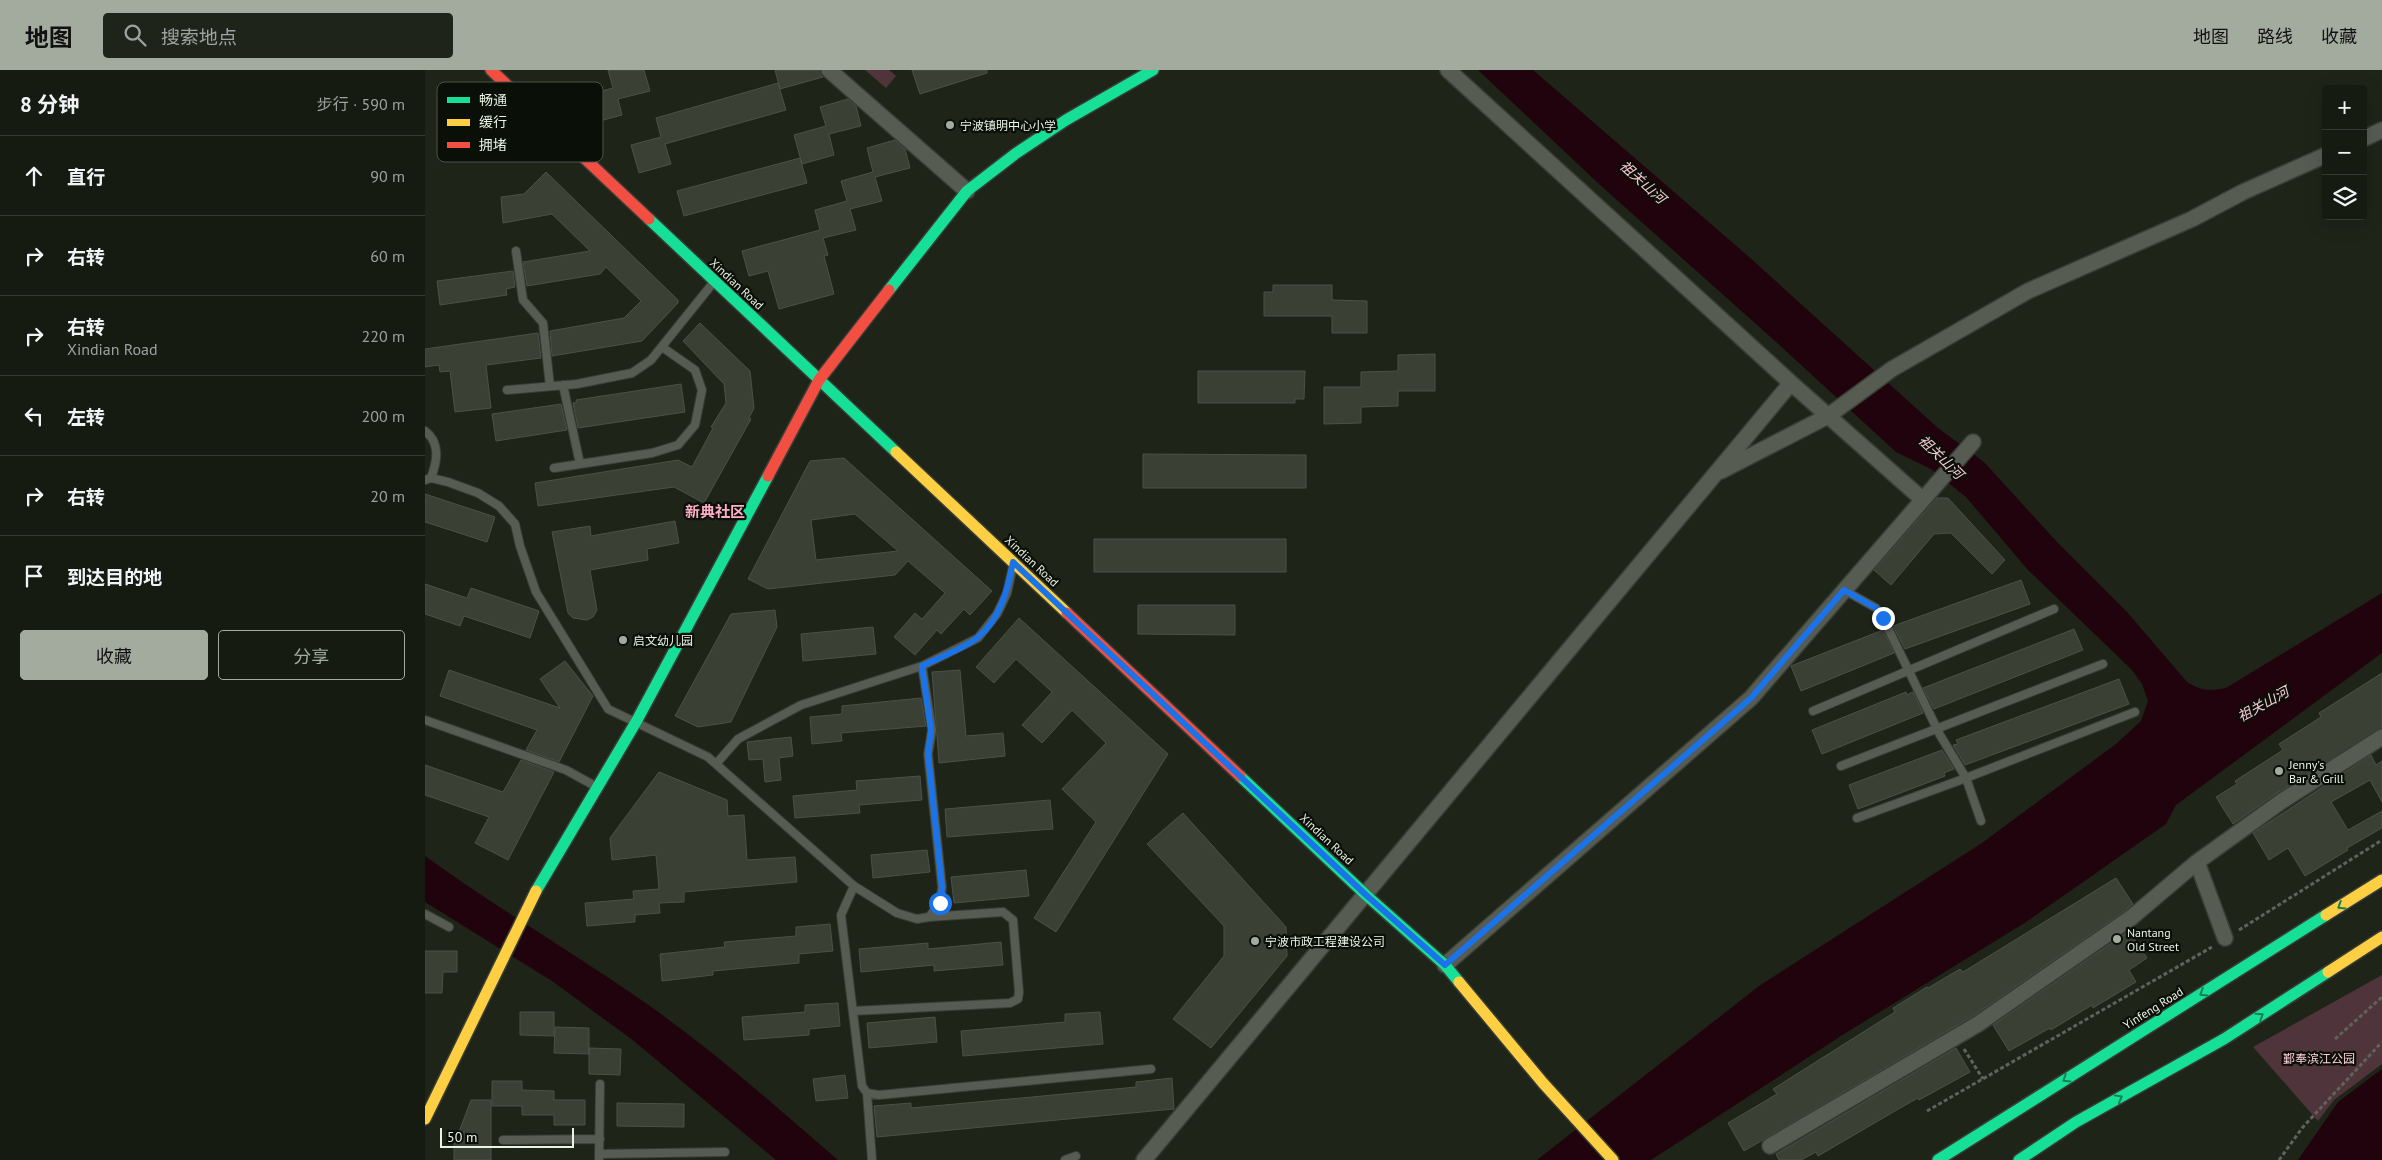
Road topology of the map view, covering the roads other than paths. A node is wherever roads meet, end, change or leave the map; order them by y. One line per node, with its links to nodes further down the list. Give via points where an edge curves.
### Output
1 (491, 70): 5 (main road, Xindian Road)
2 (829, 70): 10 (street)
3 (1153, 70): 10 (main road, via 1066,120)
4 (1448, 70): 15 (street)
5 (504, 82)
6 (2382, 130): 7 (street)
7 (2367, 137)
8 (2322, 158): 19 (street, via 2027,291 1890,371)
9 (589, 162): 12 (main road, Xindian Road)
10 (967, 191): 14 (main road)
11 (516, 251): 17 (lane, via 523,300 543,323)
12 (715, 281): 13 (lane); 14 (main road, Xindian Road)
13 (662, 347): 16 (lane, via 651,360 632,373); 22 (lane, via 695,370 703,390 695,424 678,445 652,453)
14 (819, 380): 27 (main road, Xindian Road); 36 (main road)
15 (1791, 383): 19 (street); 24 (street)
16 (563, 385): 17 (lane); 22 (lane)
17 (550, 386): 18 (lane)
18 (507, 390)
19 (1833, 411): 24 (street); 26 (street)
20 (425, 431): 25 (lane, via 436,444 436,465)
21 (1973, 442): 26 (street)
22 (580, 464): 23 (lane)
23 (554, 468)
24 (1716, 474): 48 (street)
25 (428, 479): 36 (lane, via 478,493 499,506 515,524 535,592 608,709)
26 (1922, 499): 28 (street)
27 (1013, 562): 31 (lane, via 1007,593 997,614 978,638); 48 (main road, Xindian Road)
28 (1844, 590): 32 (lane, via 1876,608); 54 (street, via 1751,698)
29 (2054, 609): 32 (lane)
30 (2103, 664): 37 (lane)
31 (922, 666): 39 (lane, via 801,705 738,739); 50 (lane, via 931,730 928,754 942,887 940,903)
32 (1909, 670): 33 (lane); 37 (lane)
33 (1813, 711)
34 (2135, 712): 41 (lane)
35 (425, 720): 42 (lane, via 566,770)
36 (636, 722): 39 (lane); 42 (main road)
37 (1937, 730): 40 (lane); 41 (lane)
38 (2382, 737): 45 (street, via 2282,801)
39 (716, 764): 47 (lane)
40 (1841, 766)
41 (1966, 778): 43 (lane); 44 (lane)
42 (596, 787): 59 (main road, via 543,876)
43 (1857, 818)
44 (1981, 821)
45 (2197, 862): 53 (street); 62 (street, via 2131,917 1978,1024)
46 (2382, 880): 70 (main road, Yinfeng Road, one-way to 70)
47 (854, 886): 50 (lane, via 897,913 917,919); 55 (lane, via 841,915)
48 (1366, 895): 54 (main road, Xindian Road); 68 (street)
49 (425, 914): 51 (lane)
50 (929, 917): 55 (lane, via 1003,912 1013,920 1018,999 1010,1003)
51 (449, 928)
52 (2382, 937): 71 (main road, one-way to 52, via 2076,1122 2224,1039)
53 (2225, 938)
54 (1445, 965): 69 (main road, Xindian Road, via 1543,1083)
55 (853, 1011): 58 (lane, via 862,1086)
56 (1151, 1069): 58 (lane, via 879,1095)
57 (600, 1084): 60 (lane)
58 (867, 1093): 66 (lane)
59 (425, 1119)
60 (600, 1139): 61 (lane); 65 (lane)
61 (503, 1140)
62 (1770, 1146)
63 (725, 1152): 65 (lane)
64 (1076, 1156): 67 (lane)
65 (599, 1157)
66 (872, 1160)
67 (1065, 1160)
68 (1144, 1160)
69 (1613, 1160)
70 (1938, 1160)
71 (2019, 1160)

